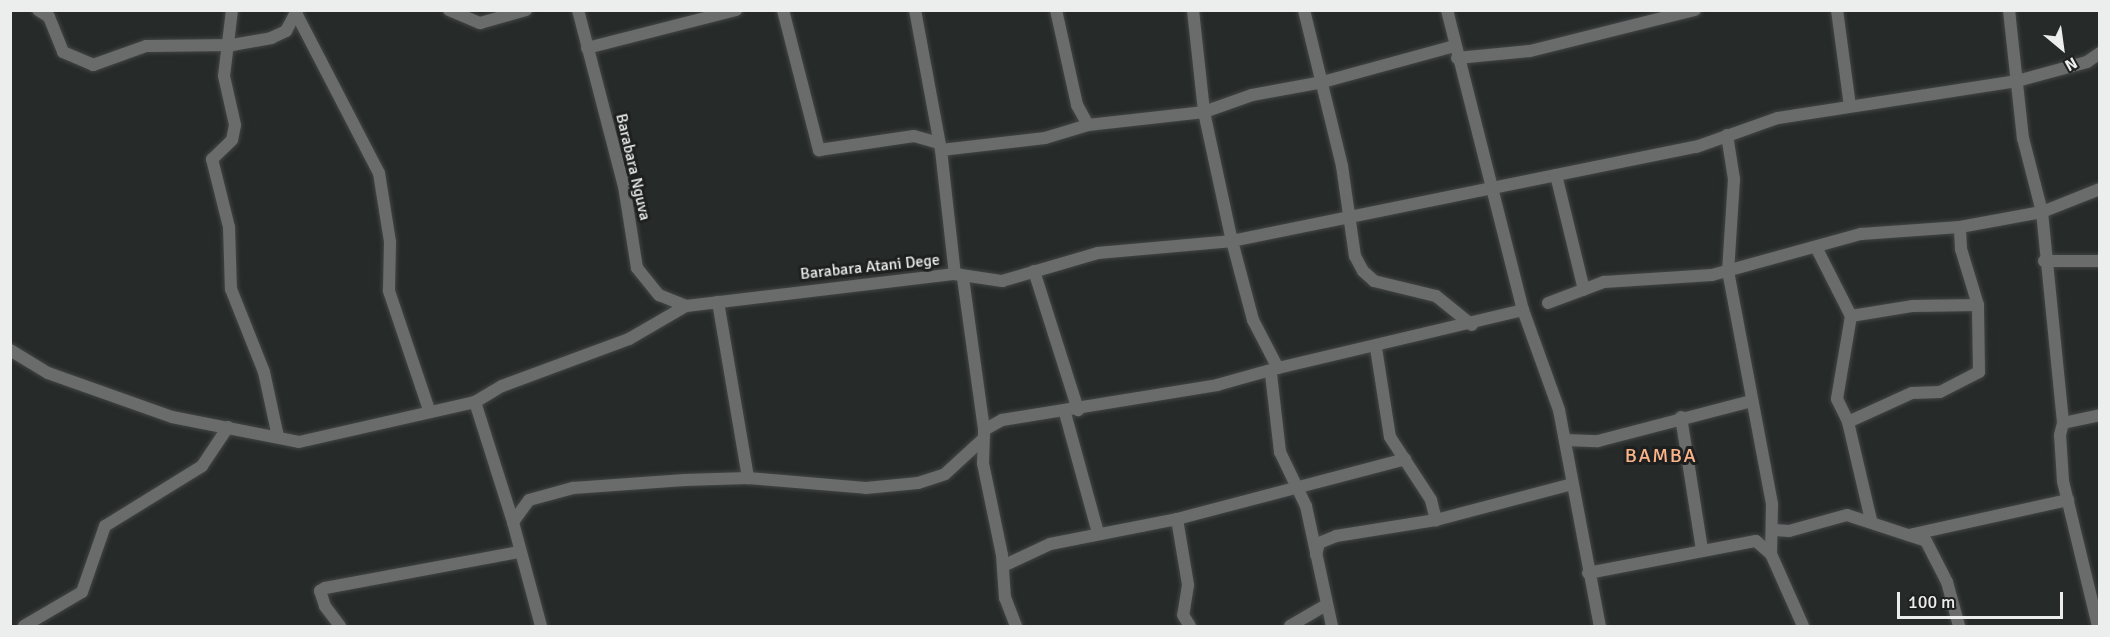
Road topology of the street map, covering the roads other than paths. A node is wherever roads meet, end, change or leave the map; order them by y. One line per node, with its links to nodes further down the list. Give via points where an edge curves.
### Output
1 (38, 10): 17 (street, via 49,17 63,52 93,65 146,46)
2 (232, 10): 17 (street)
3 (449, 10): 4 (street, via 480,23)
4 (526, 10)
5 (578, 10): 18 (street, Barabara Nguva)
6 (736, 10): 18 (street)
7 (783, 10): 28 (street, via 819,150 914,136)
8 (915, 10): 28 (street)
9 (1056, 10): 26 (street, via 1077,105)
10 (1193, 10): 25 (street)
11 (1304, 10): 23 (street)
12 (1448, 10): 19 (street)
13 (1695, 10): 19 (street, via 1530,51)
14 (1837, 10): 24 (street)
15 (2009, 10): 22 (street)
16 (297, 13): 17 (street, via 286,31); 55 (street, via 379,173 390,242 389,291)
17 (232, 45): 64 (street, via 224,76 235,125 232,140 212,159 229,227 231,289 264,372)
18 (587, 48): 46 (street, Barabara Nguva, via 624,186 637,268 658,295)
19 (1456, 52): 23 (street); 30 (street)
20 (2100, 53): 21 (street, Barabara Atani Dege)
21 (2093, 64): 22 (street, Barabara Atani Dege)
22 (2017, 81): 24 (street, Barabara Atani Dege); 32 (street, via 2023,138)
23 (1323, 82): 25 (street, via 1251,94); 33 (street)
24 (1850, 106): 27 (street, Barabara Atani Dege, via 1769,120)
25 (1204, 112): 26 (street); 35 (street)
26 (1088, 125): 28 (street, via 1045,138)
27 (1727, 135): 29 (street, Barabara Atani Dege, via 1696,147); 40 (street, via 1734,179)
28 (938, 146): 41 (street)
29 (1556, 175): 30 (street, Barabara Atani Dege); 42 (street)
30 (1492, 189): 33 (street, Barabara Atani Dege); 47 (street)
31 (2100, 189): 32 (street)
32 (2042, 212): 34 (street); 37 (street)
33 (1352, 213): 35 (street, Barabara Atani Dege); 49 (street, via 1355,256 1363,271 1394,288 1436,296)
34 (1960, 227): 36 (street, via 1861,234); 45 (street, via 1960,249)
35 (1232, 241): 39 (street, Barabara Atani Dege, via 1098,253); 52 (street, via 1253,320)
36 (1816, 247): 40 (street); 48 (street)
37 (2044, 261): 38 (street); 61 (street)
38 (2100, 261)
39 (1034, 271): 41 (street, Barabara Atani Dege, via 1002,281); 56 (street)
40 (1728, 271): 42 (street, via 1604,282); 53 (street)
41 (959, 276): 43 (street, Barabara Atani Dege); 63 (street)
42 (1584, 290): 44 (street)
43 (718, 302): 46 (street, Barabara Atani Dege); 67 (street)
44 (1548, 303)
45 (1978, 305): 48 (street, via 1912,306); 60 (street, via 1979,372 1940,392 1912,393)
46 (686, 306): 54 (street, via 629,339 502,386)
47 (1523, 310): 49 (street); 65 (street)
48 (1851, 316): 60 (street, via 1837,399)
49 (1472, 325): 50 (street)
50 (1376, 348): 52 (street); 66 (street, via 1390,436)
51 (10, 350): 62 (street, via 76,384 172,417)
52 (1275, 371): 56 (street); 69 (street, via 1280,452)
53 (1752, 401): 59 (street); 75 (street)
54 (475, 402): 55 (street); 74 (street)
55 (429, 410): 64 (street, via 329,437 299,442)
56 (1078, 410): 57 (street)
57 (1065, 413): 63 (street, via 1002,420); 76 (street)
58 (2100, 415): 61 (street)
59 (1681, 417): 65 (street, via 1598,441); 78 (street)
60 (1848, 422): 73 (street)
61 (2063, 423): 70 (street)
62 (228, 427): 64 (street); 85 (street, via 202,466 105,526 82,592)
63 (983, 435): 67 (street, via 945,474 918,483 866,488); 82 (street)
64 (278, 437)
65 (1565, 440): 68 (street)
66 (1406, 459): 69 (street); 72 (street)
67 (748, 478): 74 (street, via 573,488 529,500)
68 (1572, 484): 72 (street); 83 (street)
69 (1295, 490): 71 (street); 81 (street, via 1306,506)
70 (2068, 500): 77 (street); 95 (street)
71 (1177, 519): 76 (street); 89 (street, via 1188,585 1184,615)
72 (1436, 520): 81 (street, via 1336,536 1319,543)
73 (1870, 520): 75 (street, via 1847,516 1789,531); 77 (street)
74 (513, 522): 79 (street)
75 (1775, 530): 80 (street)
76 (1098, 533): 82 (street, via 1050,544)
77 (1908, 535): 94 (street, via 1926,541 1938,561)
78 (1702, 549): 80 (street, via 1746,539); 83 (street)
79 (520, 552): 86 (street, via 325,588 320,591 325,606); 87 (street)
80 (1771, 554): 93 (street)
81 (1315, 558): 84 (street)
82 (1004, 566): 88 (street, via 1005,598)
83 (1588, 573): 92 (street)
84 (1326, 605): 90 (street); 91 (street)
85 (24, 627)
86 (340, 627)
87 (541, 627)
88 (1016, 627)
89 (1190, 627)
90 (1290, 627)
91 (1332, 627)
92 (1600, 627)
93 (1803, 627)
94 (1959, 627)
95 (2098, 627)

